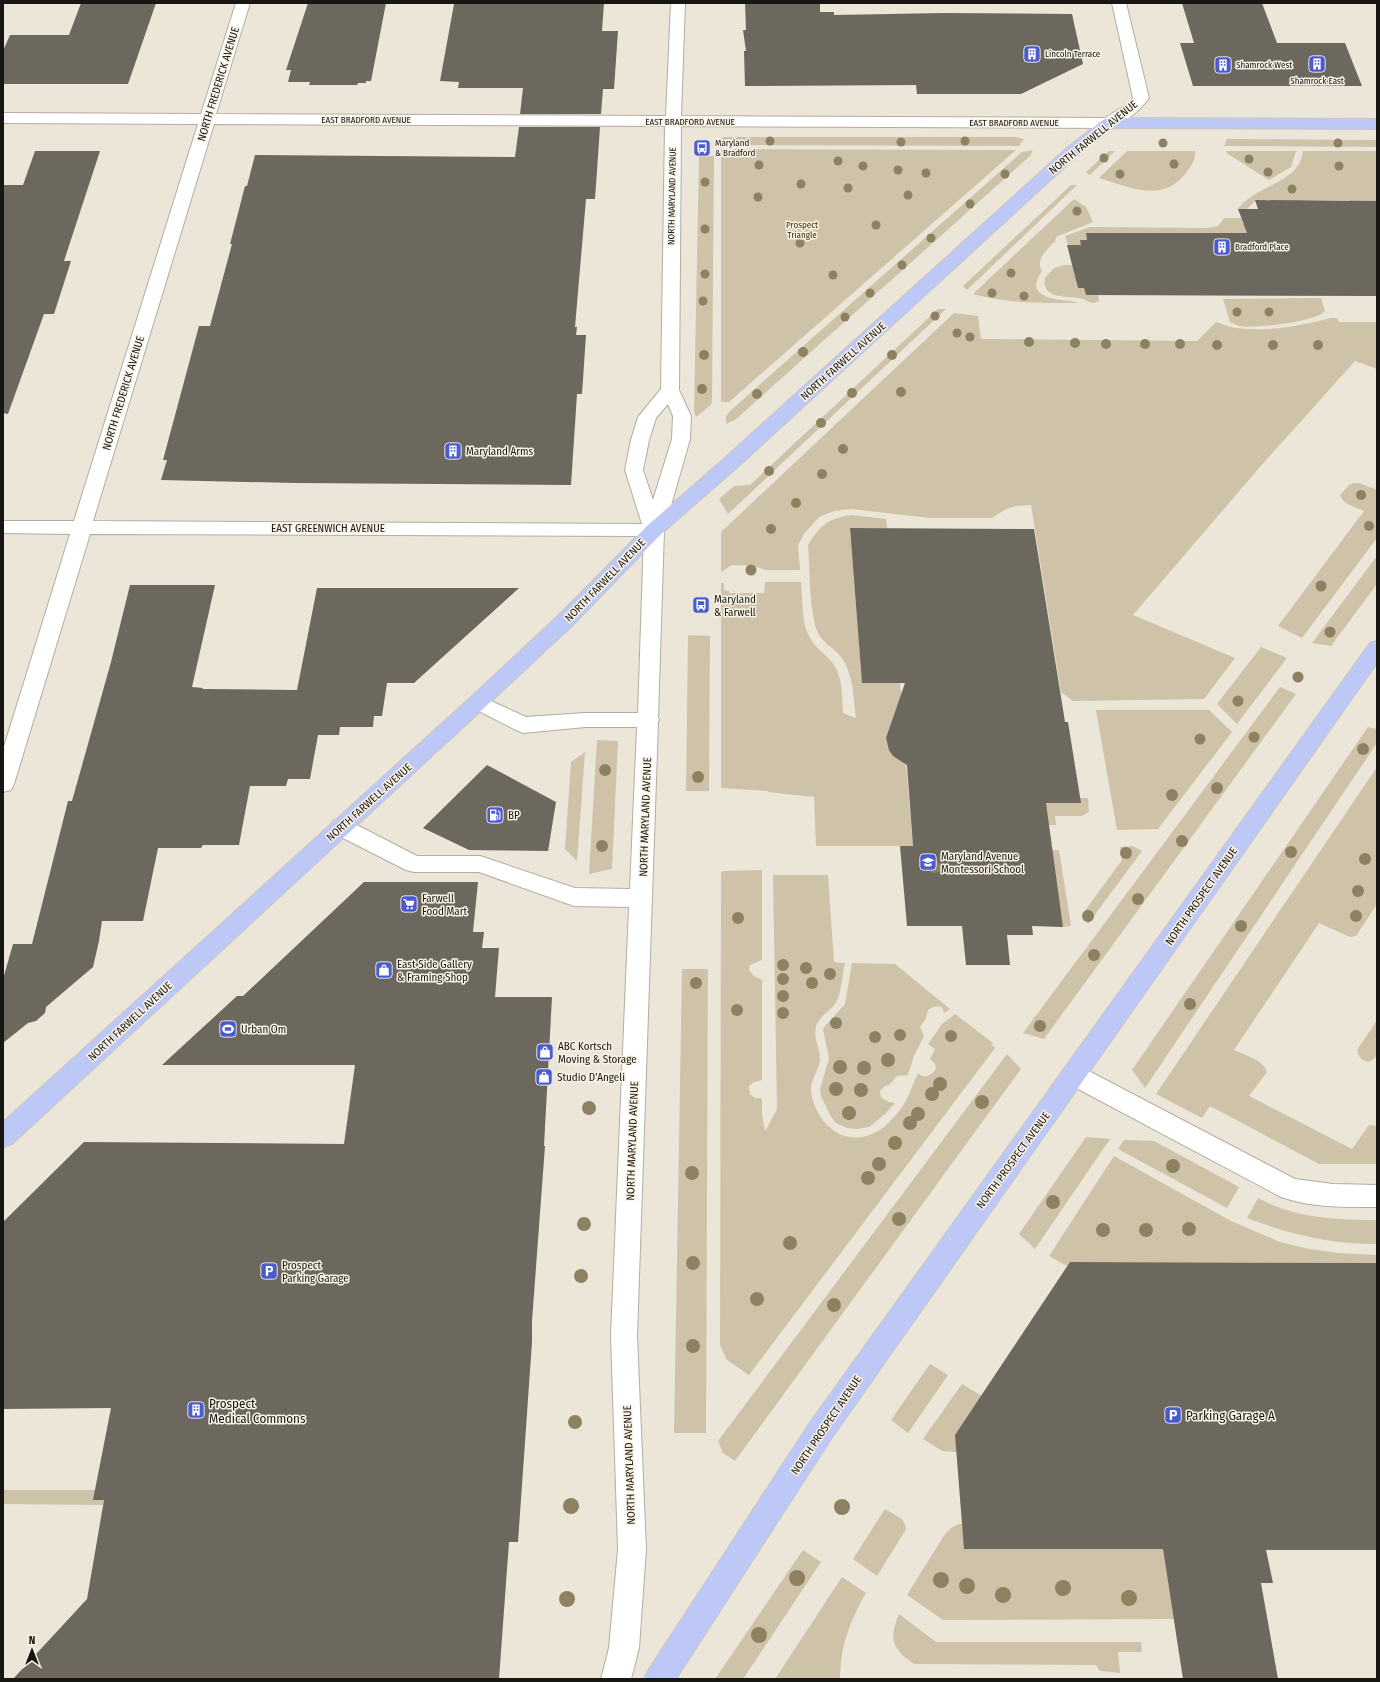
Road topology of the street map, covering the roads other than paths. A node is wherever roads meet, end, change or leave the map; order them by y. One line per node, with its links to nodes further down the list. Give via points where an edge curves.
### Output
1 (243, 3): 5 (street, NORTH FREDERICK AVENUE)
2 (678, 3): 6 (street, NORTH MARYLAND AVENUE)
3 (1119, 3): 7 (street, NORTH FARWELL AVENUE, via 1141,98 1136,105)
4 (3, 118): 5 (street, EAST BRADFORD AVENUE)
5 (208, 119): 6 (street, EAST BRADFORD AVENUE); 11 (street, NORTH FREDERICK AVENUE)
6 (674, 122): 7 (street, EAST BRADFORD AVENUE); 9 (street, NORTH MARYLAND AVENUE)
7 (1108, 123): 8 (main road, EAST BRADFORD AVENUE); 12 (main road, NORTH FARWELL AVENUE, via 1074,150)
8 (1377, 124)
9 (670, 390): 12 (street, NORTH MARYLAND AVENUE, via 682,416 681,439); 12 (street, NORTH MARYLAND AVENUE, via 647,417 634,470)
10 (3, 527): 11 (street, EAST GREENWICH AVENUE)
11 (81, 528): 12 (street, EAST GREENWICH AVENUE); 16 (street, NORTH FREDERICK AVENUE)
12 (654, 530): 14 (main road, NORTH FARWELL AVENUE, via 568,618); 15 (street, NORTH MARYLAND AVENUE)
13 (1377, 648): 19 (main road, NORTH PROSPECT AVENUE)
14 (478, 702): 15 (street, via 523,725 585,720); 17 (main road, NORTH FARWELL AVENUE)
15 (649, 720): 18 (street, NORTH MARYLAND AVENUE)
16 (3, 784)
17 (341, 827): 18 (street, via 414,864 480,864 574,898); 20 (main road, NORTH FARWELL AVENUE)
18 (642, 898): 22 (street, NORTH MARYLAND AVENUE, via 624,1336 632,1549 624,1648)
19 (1074, 1075): 21 (street, via 1290,1189 1331,1196); 23 (main road, NORTH PROSPECT AVENUE, via 821,1430)
20 (3, 1137)
21 (1377, 1196)
22 (616, 1679)
23 (659, 1679)

